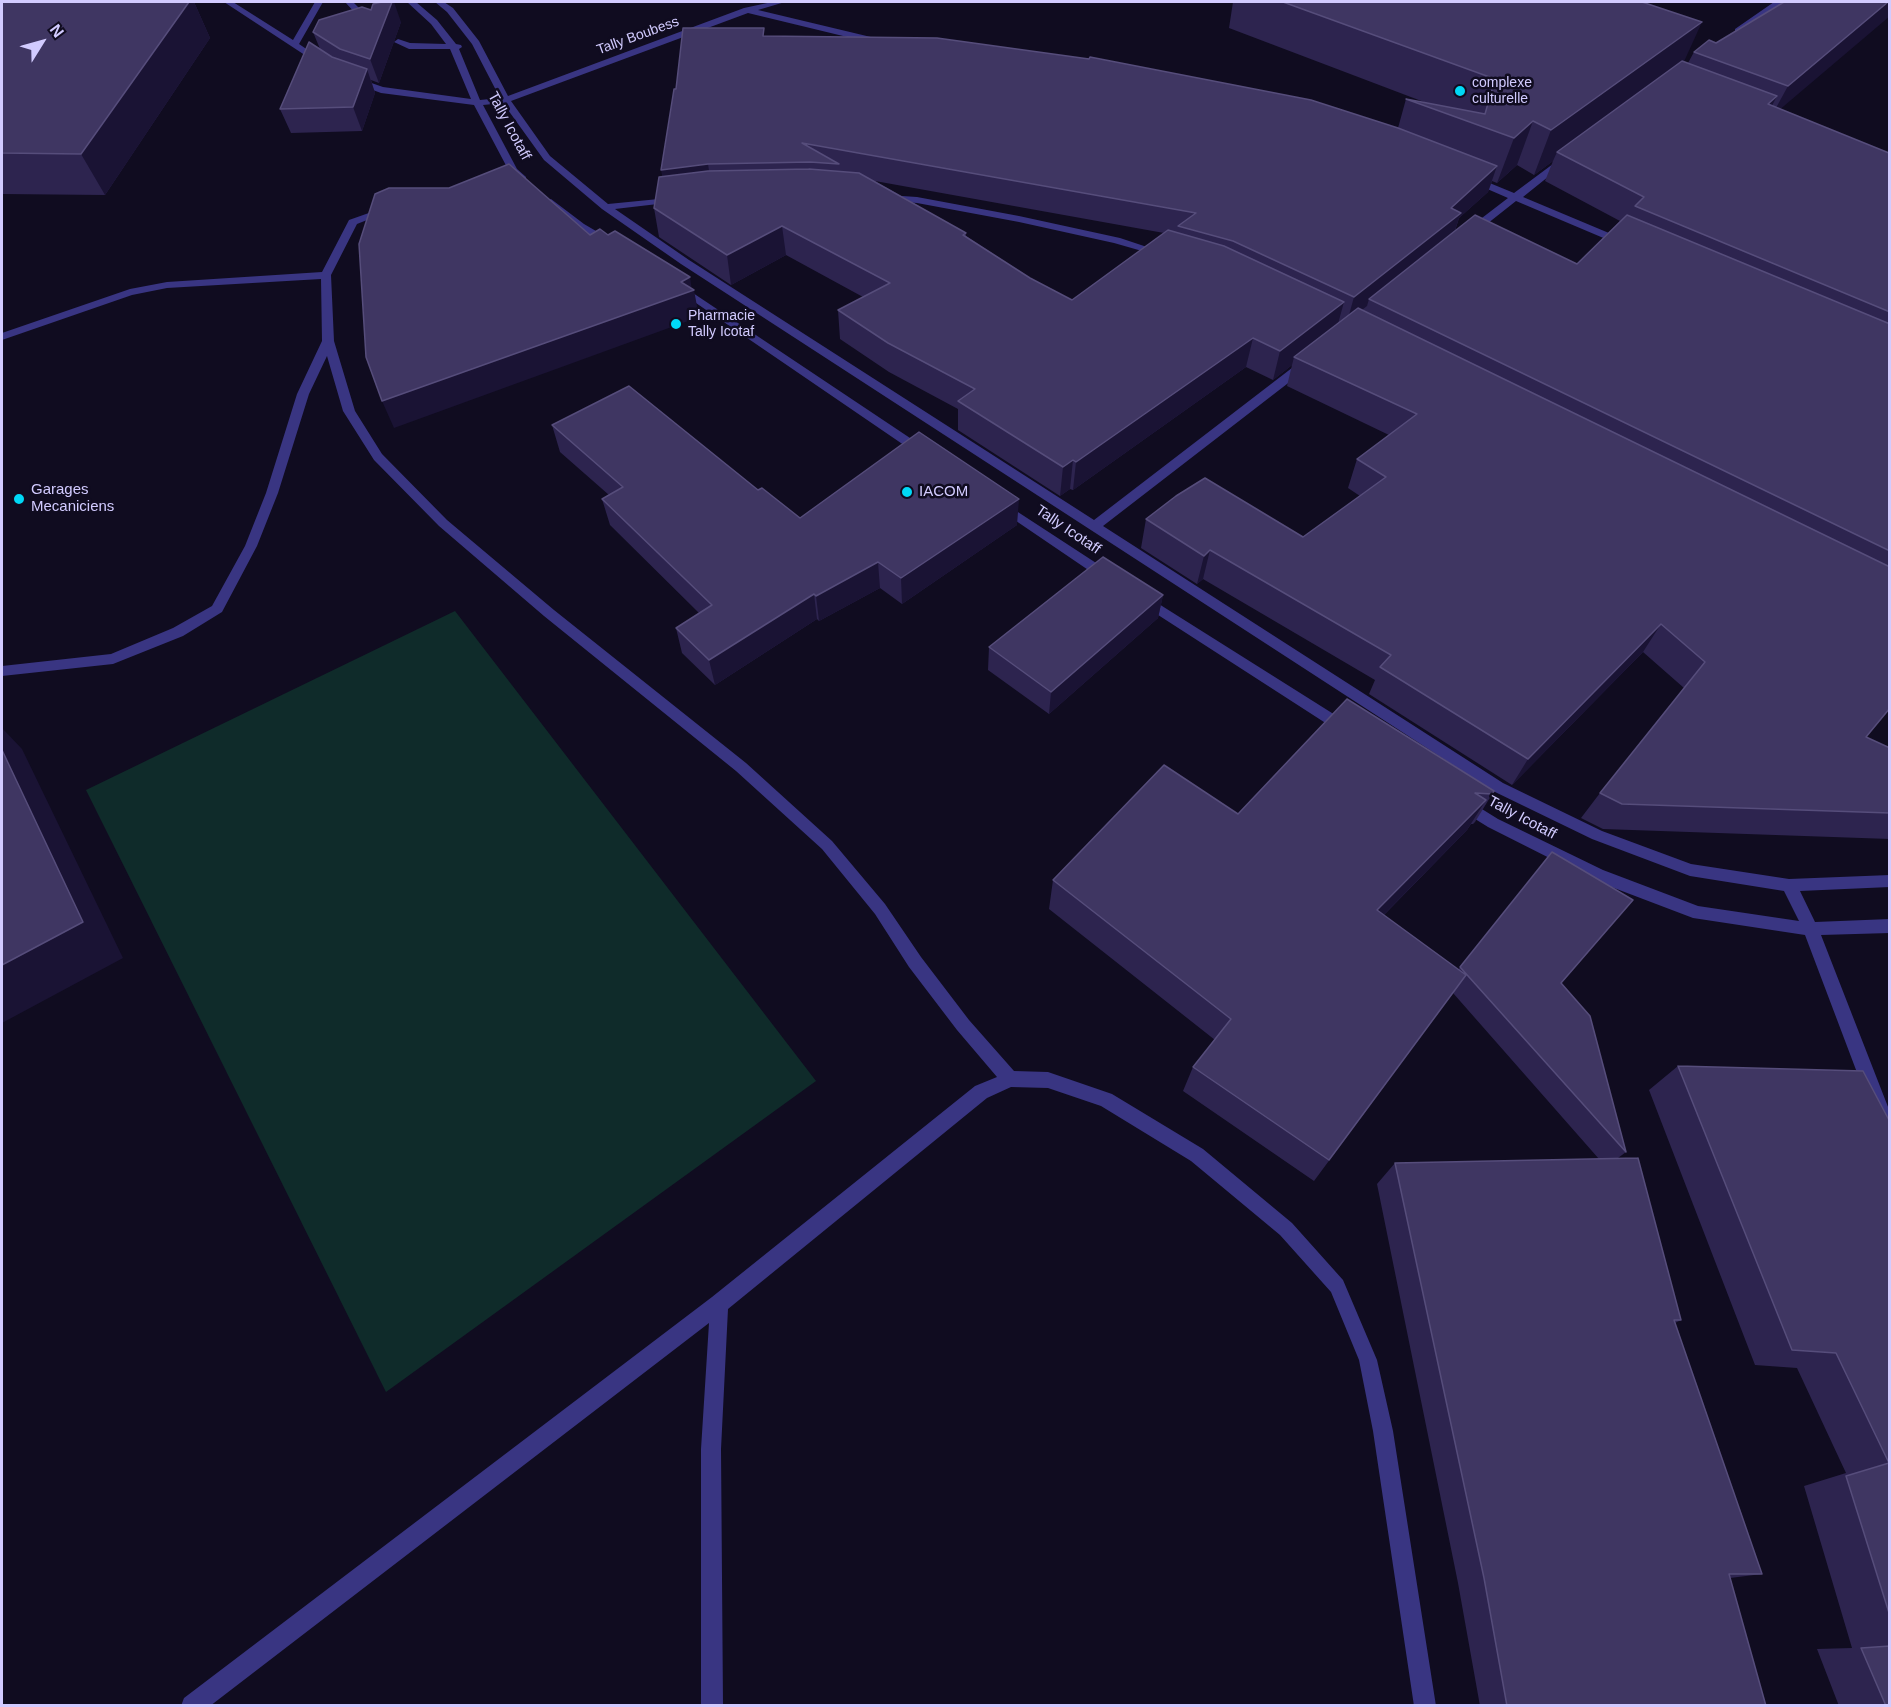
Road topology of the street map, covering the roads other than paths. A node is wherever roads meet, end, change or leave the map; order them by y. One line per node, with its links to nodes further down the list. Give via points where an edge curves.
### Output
1 (228, 2): 15 (street)
2 (319, 2): 15 (street)
3 (349, 2): 10 (street)
4 (411, 2): 16 (street, Tally Icotaff, via 434,22)
5 (439, 2): 8 (street, Tally Icotaff)
6 (781, 2): 9 (street, Tally Boubess)
7 (1779, 2): 11 (street)
8 (451, 6): 13 (street, Tally Icotaff)
9 (747, 10): 14 (street); 19 (street, Tally Boubess)
10 (376, 29)
11 (1732, 35)
12 (398, 42): 16 (street)
13 (476, 43): 16 (street); 19 (street, Tally Icotaff)
14 (886, 43)
15 (294, 45): 17 (street)
16 (454, 48): 20 (street, Tally Icotaff)
17 (328, 66)
18 (345, 77): 20 (street, Tally Boubess, via 381,90)
19 (506, 100): 20 (street, Tally Boubess); 27 (street, Tally Icotaff, via 547,158)
20 (477, 103): 30 (street, Tally Icotaff, via 508,173)
21 (1572, 154): 23 (street)
22 (1460, 175): 23 (street)
23 (1515, 196): 28 (street); 29 (street)
24 (688, 197): 27 (street)
25 (870, 197): 31 (street, via 917,200 1019,219 1116,240)
26 (404, 205): 32 (street, via 353,222)
27 (606, 207): 39 (street, Tally Icotaff, via 685,262)
28 (1460, 241)
29 (1636, 248)
30 (620, 250)
31 (1180, 259)
32 (326, 275): 34 (street, via 167,285 130,292); 35 (street)
33 (670, 280): 37 (street)
34 (2, 337)
35 (328, 341): 42 (street, via 303,394 259,525 217,609 178,632 113,659); 49 (street, via 349,411 378,457 443,523 549,614 741,767 827,845 880,909 963,1025)
36 (1311, 359): 39 (street)
37 (928, 456)
38 (987, 496): 40 (street, Tally Icotaff)
39 (1096, 525): 46 (street, Tally Icotaff, via 1498,787 1597,835 1690,870)
40 (1116, 582)
41 (1136, 595): 43 (street)
42 (2, 671)
43 (1354, 734)
44 (1453, 798): 48 (street, Tally Icotaff, via 1493,823 1598,875 1698,913)
45 (1890, 881): 46 (street, Tally Icotaff)
46 (1789, 885): 48 (street)
47 (1890, 926): 48 (street, Tally Icotaff)
48 (1811, 929): 50 (street)
49 (1010, 1079): 51 (street, via 981,1092); 54 (street, via 1048,1080 1106,1100 1197,1155 1286,1228 1337,1286 1368,1360 1383,1431)
50 (1890, 1136)
51 (719, 1304): 52 (street); 53 (street, via 711,1449)
52 (192, 1706)
53 (712, 1706)
54 (1425, 1706)

